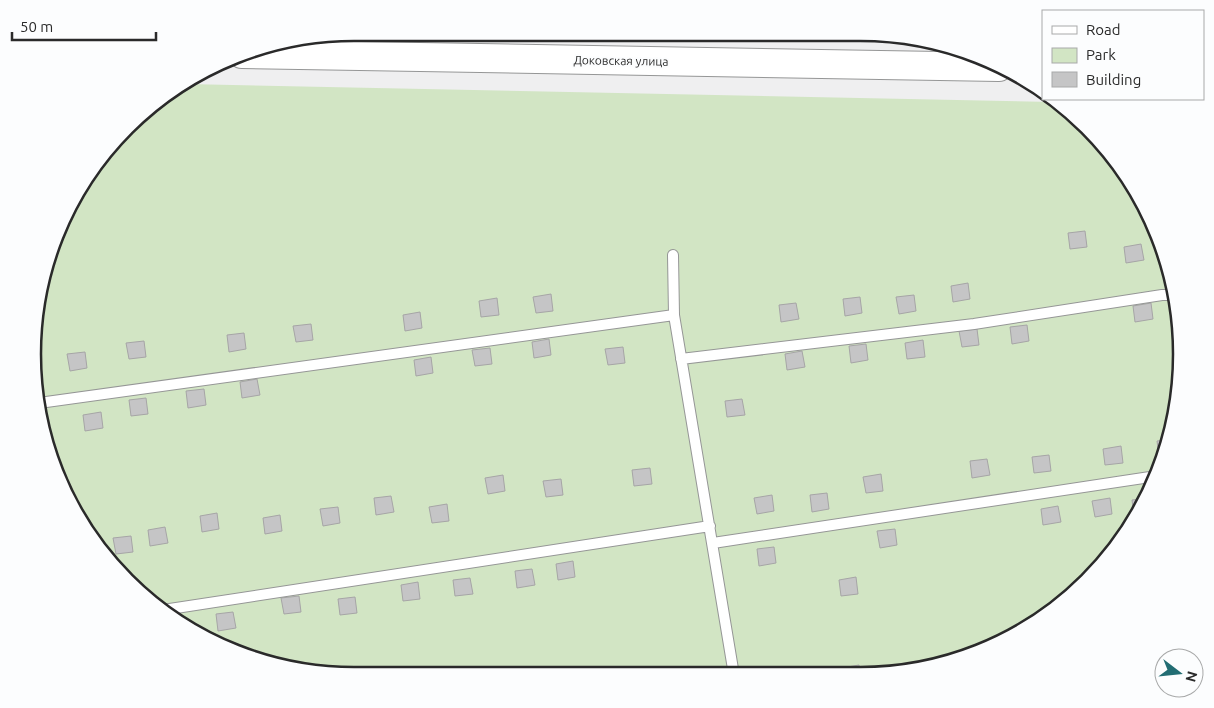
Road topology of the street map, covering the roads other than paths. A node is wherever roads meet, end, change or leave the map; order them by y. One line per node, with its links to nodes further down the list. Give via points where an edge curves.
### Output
1 (265, 54): 2 (street, Доковская улица)
2 (983, 67)
3 (673, 255): 5 (lane)
4 (1167, 295): 6 (lane, via 974,324)
5 (674, 315): 6 (lane); 7 (lane)
6 (681, 358): 9 (lane)
7 (45, 403)
8 (1147, 477): 10 (lane)
9 (710, 526): 10 (lane); 11 (lane)
10 (712, 543): 12 (lane)
11 (173, 609)
12 (733, 667)

